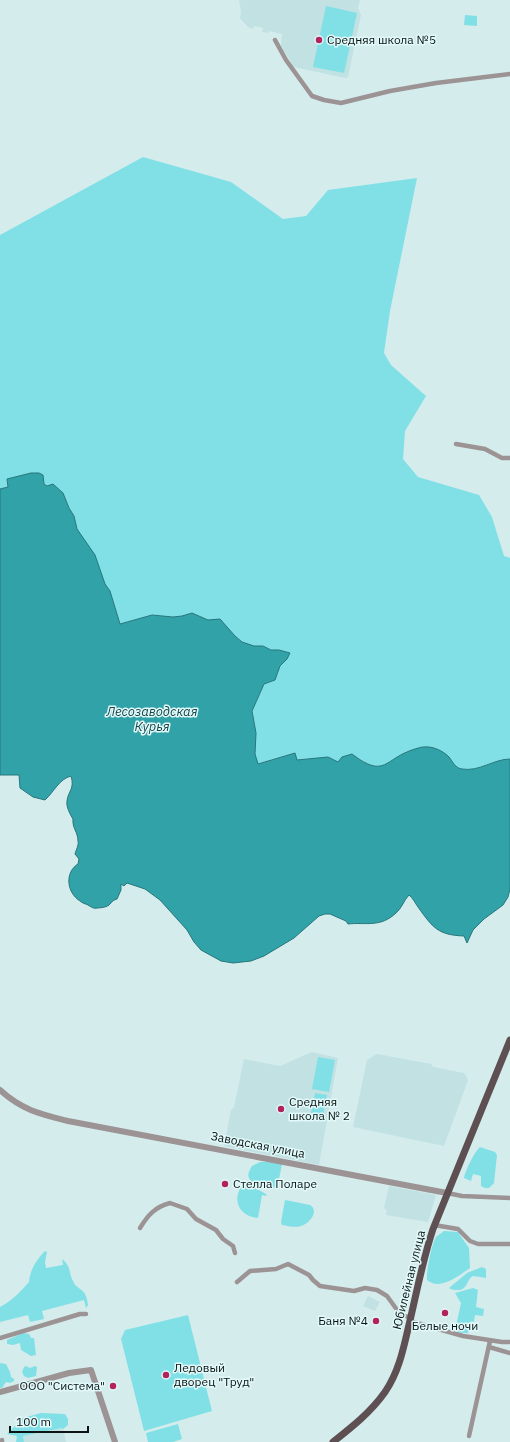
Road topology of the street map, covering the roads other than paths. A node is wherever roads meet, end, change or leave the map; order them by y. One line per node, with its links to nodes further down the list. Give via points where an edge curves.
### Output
1 (275, 40): 2 (street, via 312,96 324,100 341,102 436,83)
2 (510, 74)
3 (456, 444): 4 (street, via 486,449 502,458)
4 (510, 458)
5 (510, 1040): 9 (main road, Юбилейная улица)
6 (0, 1090): 8 (street, Заводская улица)
7 (0, 1096): 8 (street)
8 (7, 1096): 9 (street, Заводская улица, via 35,1112 74,1122)
9 (448, 1193): 10 (street, Заводская улица); 11 (main road, Юбилейная улица)
10 (510, 1198)
11 (434, 1225): 13 (street, via 458,1229 470,1241 478,1244); 17 (main road, Юбилейная улица)
12 (140, 1228): 14 (street, via 153,1210 170,1203 187,1209 196,1220 216,1230 233,1246)
13 (510, 1244)
14 (235, 1253)
15 (238, 1282): 17 (street, via 250,1271 288,1264 309,1275 320,1286 354,1291 365,1288 377,1290 387,1296 400,1314)
16 (86, 1314): 18 (street)
17 (410, 1319): 19 (street, via 463,1336); 26 (main road, Юбилейная улица, via 395,1375 386,1391 364,1417)
18 (0, 1338)
19 (490, 1340): 20 (street); 21 (street)
20 (510, 1342)
21 (489, 1347): 22 (street); 24 (street)
22 (510, 1353)
23 (0, 1392): 25 (street, via 69,1373 92,1370)
24 (469, 1436)
25 (115, 1442)
26 (333, 1442)

